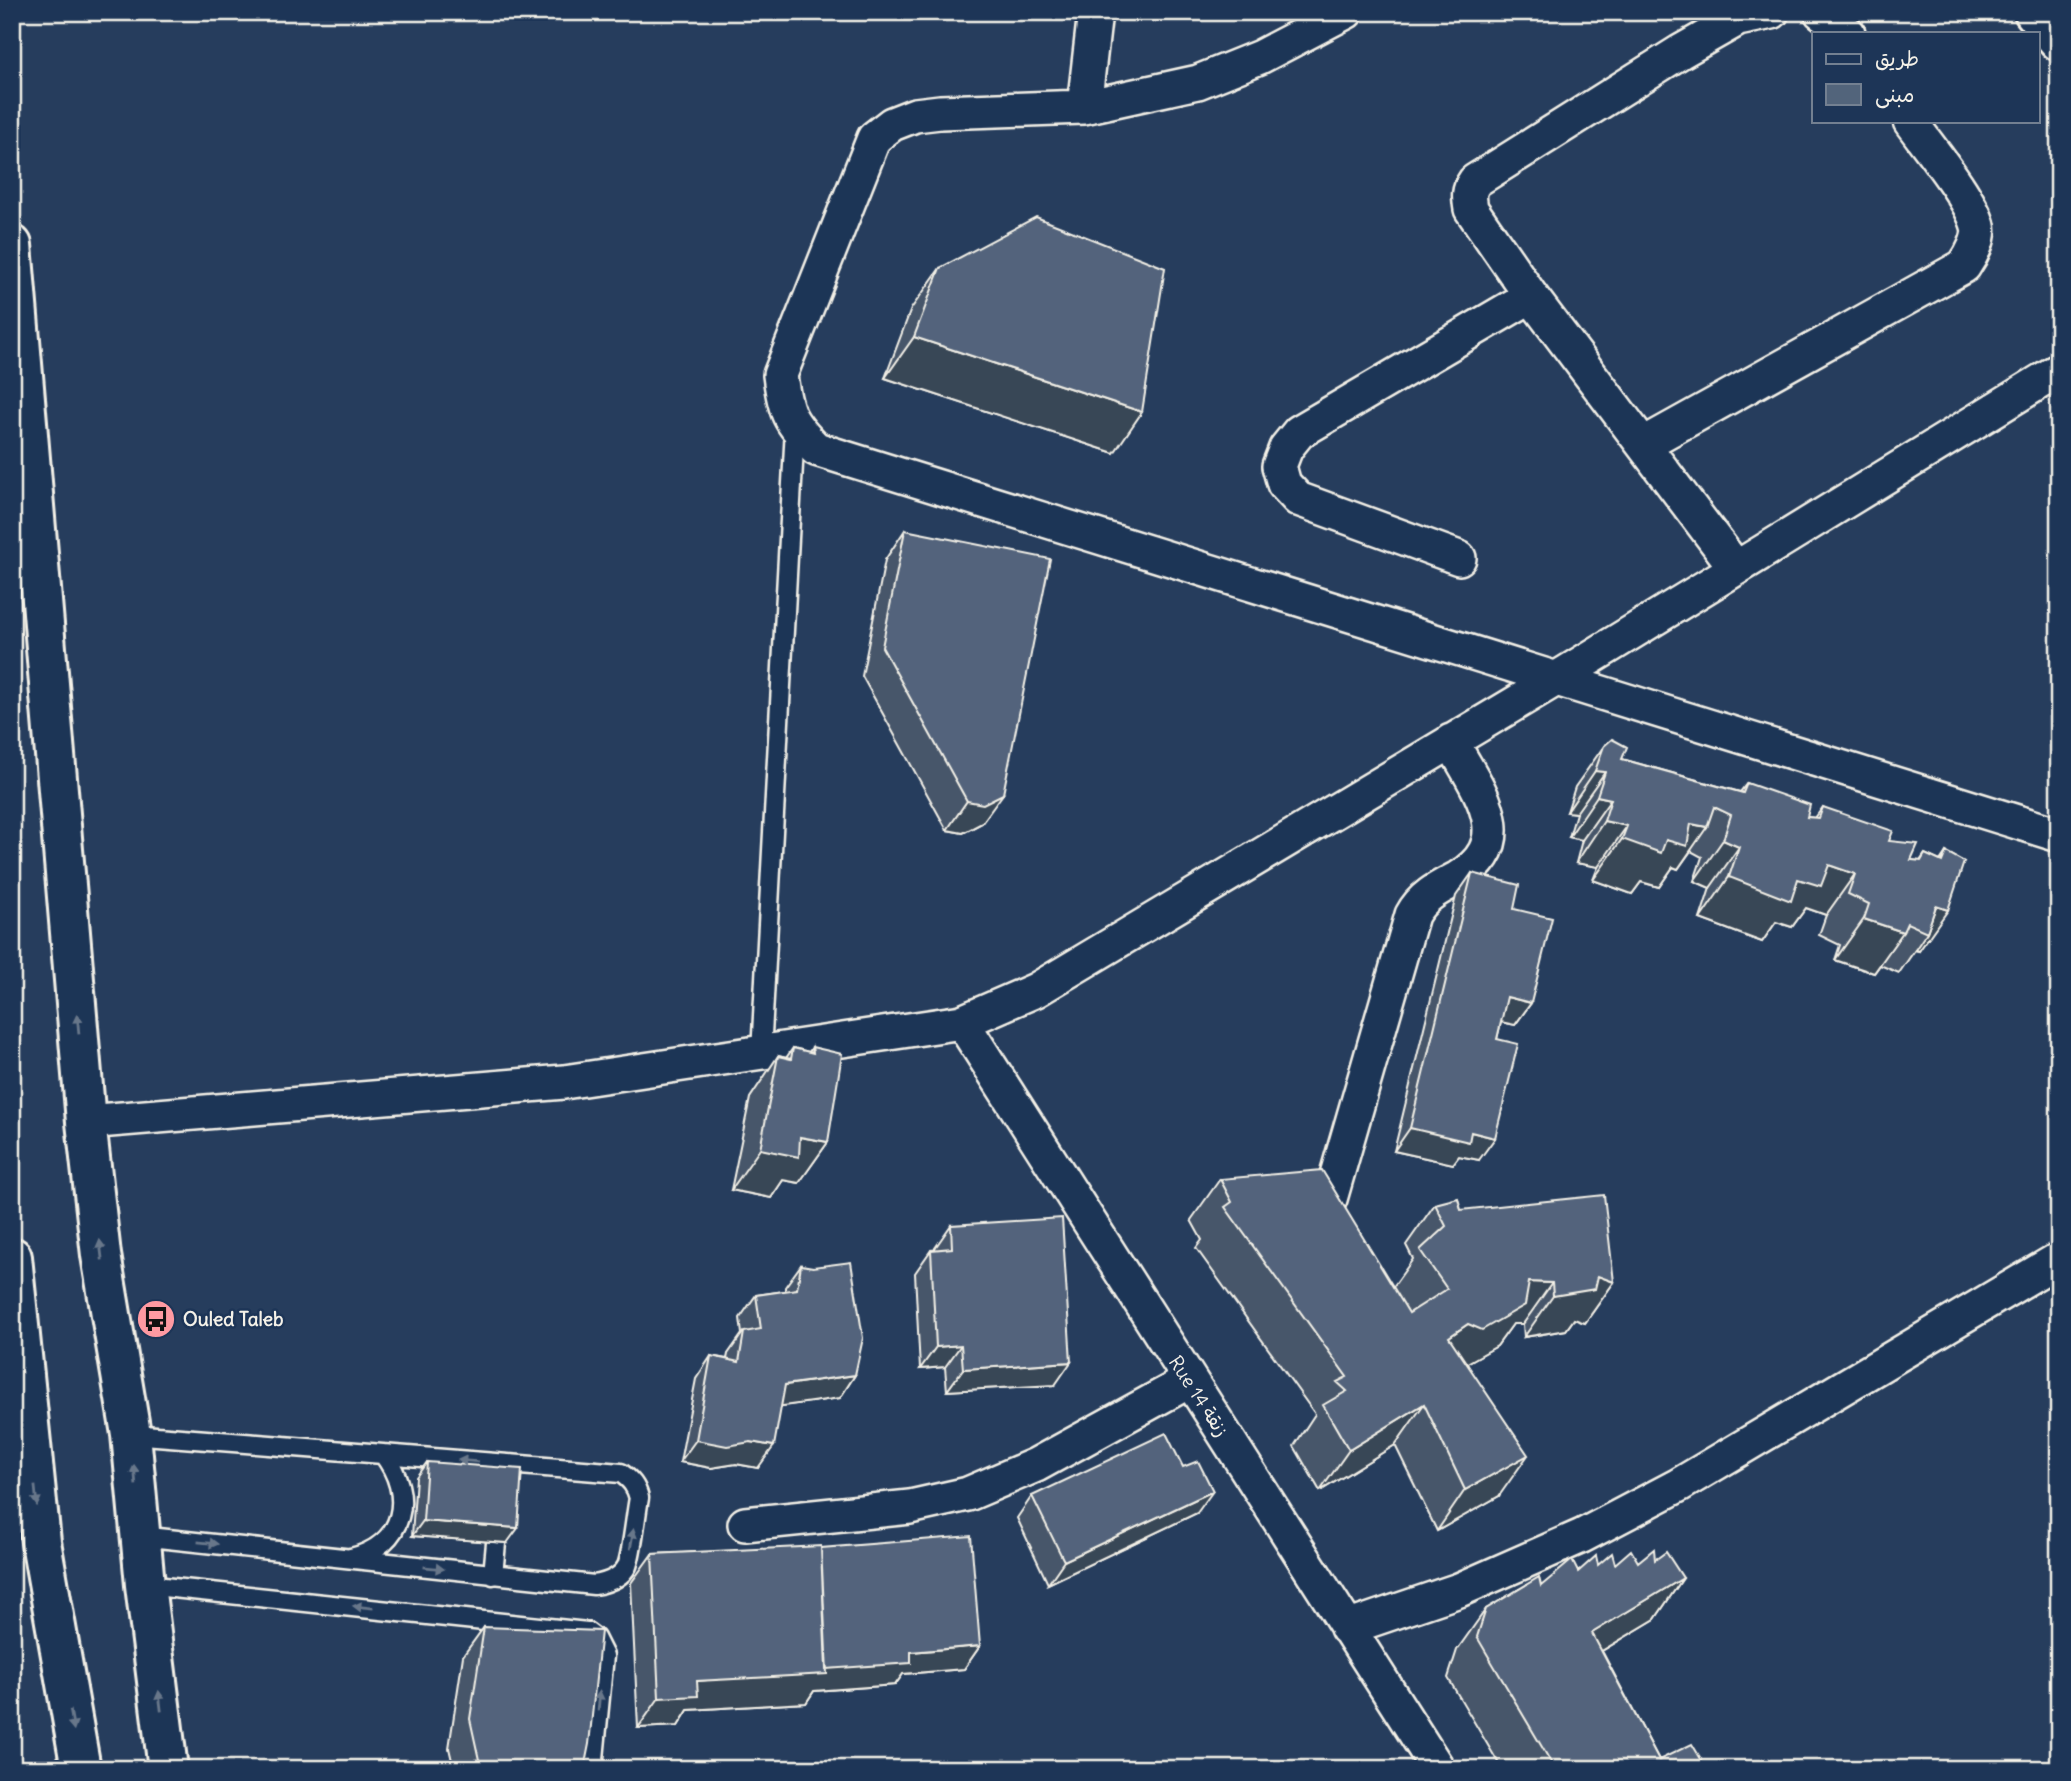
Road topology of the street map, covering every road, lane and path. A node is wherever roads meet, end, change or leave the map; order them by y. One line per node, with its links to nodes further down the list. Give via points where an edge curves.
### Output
1 (1095, 12): 9 (street)
2 (1346, 12): 9 (street, via 1198,82)
3 (1772, 12): 6 (street)
4 (1821, 12): 7 (street)
5 (2034, 12): 8 (main road)
6 (1736, 16): 12 (street, via 1469,189 1471,209)
7 (1847, 32)
8 (2059, 41)
9 (1084, 107): 14 (street, via 915,115 874,138 780,375 784,405)
10 (1911, 122): 15 (street, via 1967,202 1979,228 1964,266)
11 (12, 245): 23 (main road, one-way to 11)
12 (1531, 296): 15 (street); 16 (street, via 1299,432 1279,466 1284,484 1298,499)
13 (2059, 370): 17 (street)
14 (795, 428): 18 (street, via 816,449); 22 (lane)
15 (1644, 444): 17 (street)
16 (1459, 558)
17 (1736, 568): 18 (street)
18 (1556, 678): 19 (street); 20 (street)
19 (1451, 741): 21 (street, via 1036,990); 24 (street, via 1489,811 1489,841 1477,864 1427,896 1412,915)
20 (2059, 835)
21 (962, 1022): 22 (street); 27 (street, Rue 14 زنقة)
22 (761, 1052): 23 (street, via 564,1082)
23 (86, 1122): 28 (main road, one-way to 23)
24 (1330, 1199)
25 (12, 1257): 39 (main road, one-way to 39, via 41,1542)
26 (2059, 1259): 38 (street, via 1679,1485 1582,1536 1459,1590)
27 (1189, 1381): 32 (street, via 1036,1465 968,1494 910,1507); 38 (street, Rue 14 زنقة)
28 (131, 1434): 29 (lane); 33 (main road, one-way to 28)
29 (383, 1454): 30 (lane, one-way to 29); 35 (lane, via 401,1486 397,1523 375,1548)
30 (501, 1464): 31 (lane); 36 (lane, one-way to 30, via 581,1585 606,1583 627,1566 639,1498 631,1480 621,1473)
31 (500, 1483)
32 (745, 1524)
33 (140, 1536): 35 (lane, one-way to 35); 37 (main road)
34 (496, 1543): 36 (lane)
35 (348, 1559): 36 (lane, one-way to 36)
36 (494, 1575)
37 (145, 1585): 40 (main road, one-way to 37); 41 (lane, one-way to 37, via 604,1656 587,1632)
38 (1348, 1628): 42 (street, Rue 14 زنقة)
39 (81, 1769)
40 (169, 1769)
41 (593, 1769)
42 (1438, 1769)

